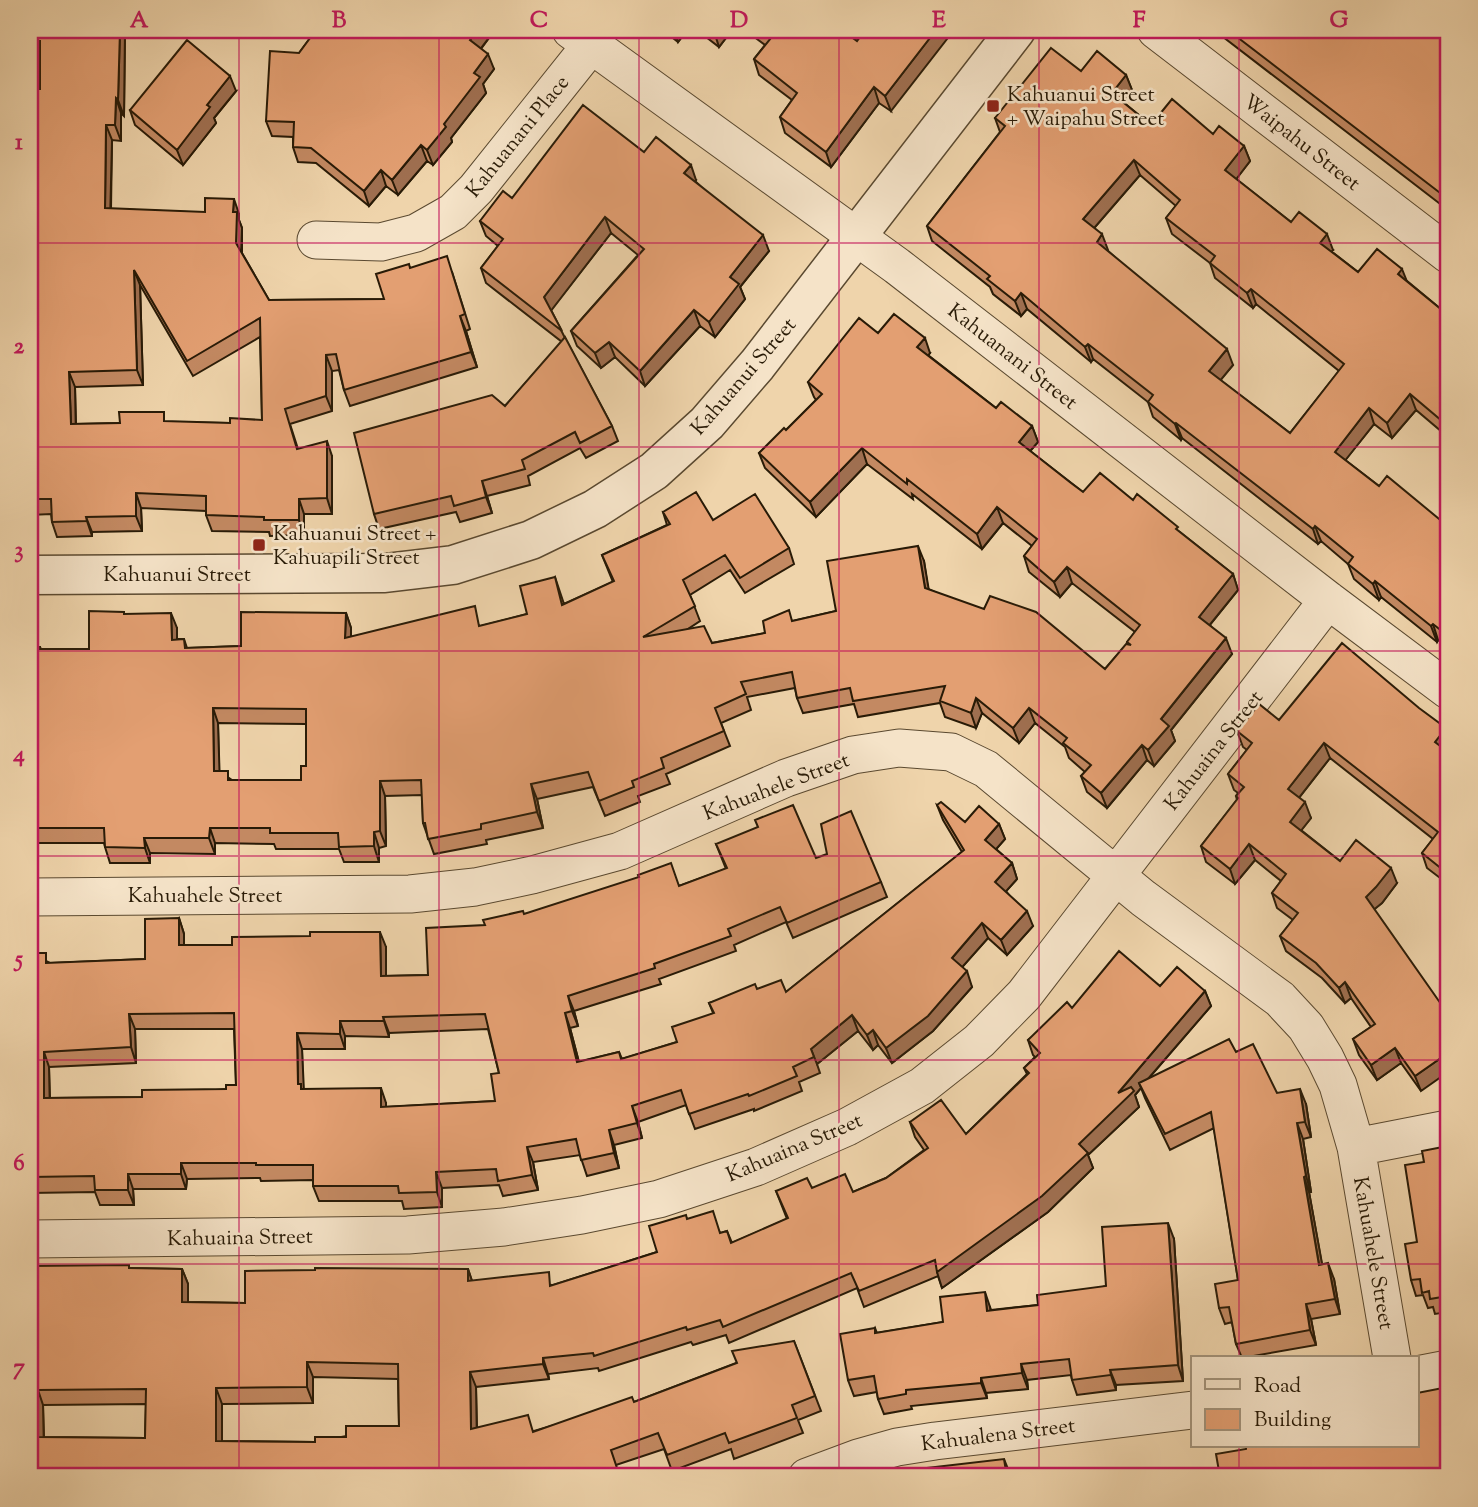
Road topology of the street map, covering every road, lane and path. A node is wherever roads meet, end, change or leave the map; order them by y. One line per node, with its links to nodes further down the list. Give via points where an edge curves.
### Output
1 (1016, 30): 4 (street, Kahuanui Street)
2 (1156, 30): 6 (street, Waipahu Street)
3 (581, 37): 4 (street, Kahuanani Street); 5 (street, Kahuanani Place, via 476,188 453,212 416,233 381,242)
4 (856, 236): 7 (street, Kahuanui Street, via 707,423 654,471 595,509 531,540 453,565 385,573); 8 (street, Kahuanani Street)
5 (316, 240)
6 (1448, 254)
7 (30, 575)
8 (1328, 600): 9 (street, Kahuanani Street); 10 (street, Kahuaina Street)
9 (1448, 691)
10 (1116, 876): 11 (street, Kahuahele Street, via 986,769 951,752 899,748 853,755 786,778 620,851 475,887 410,894); 13 (street, Kahuahele Street, via 1280,999 1306,1027 1338,1085); 14 (street, Kahuaina Street, via 1024,995 979,1041 922,1086 847,1127 756,1167 659,1199 504,1227 408,1235)
11 (30, 897)
12 (1448, 1129): 13 (street, Kahuahele Street)
13 (1356, 1147): 15 (street, Kahuahele Street)
14 (30, 1239)
15 (1392, 1356)
16 (1448, 1370): 17 (street)
17 (1418, 1375)
18 (1191, 1410): 19 (street, Kahualena Street, via 897,1447)
19 (807, 1477)

